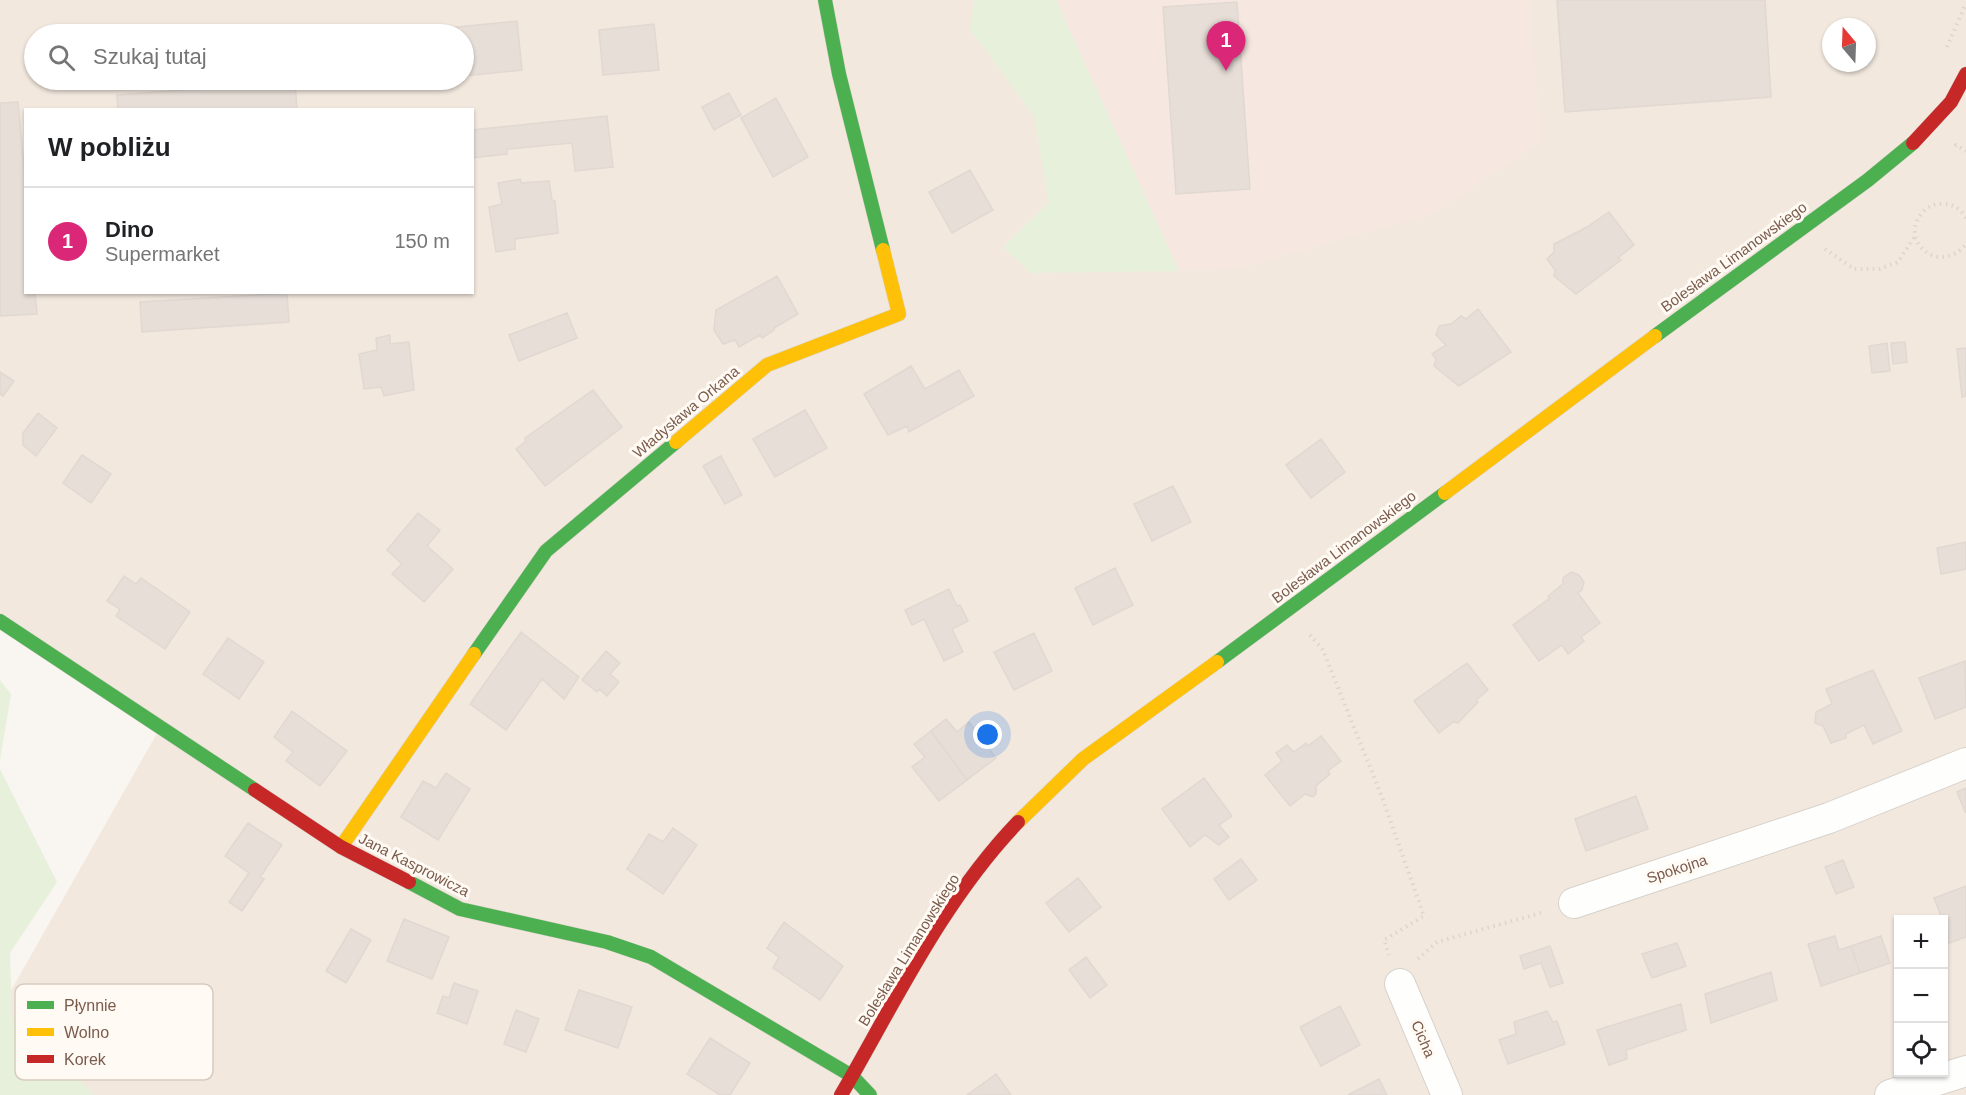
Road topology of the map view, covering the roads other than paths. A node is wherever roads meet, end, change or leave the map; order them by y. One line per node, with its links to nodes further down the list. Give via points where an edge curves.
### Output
1 (825, 0): 6 (street, Władysława Orkana, via 839,75 899,314 767,365 546,551)
2 (1966, 74): 3 (street, Bolesława Limanowskiego)
3 (1958, 109): 10 (street, Bolesława Limanowskiego, via 1868,180 1083,759 996,845 930,941)
4 (0, 621): 6 (street, Jana Kasprowicza)
5 (1966, 763): 7 (street, Spokojna, via 1828,818)
6 (341, 847): 10 (street, Jana Kasprowicza, via 459,909 607,942 651,957)
7 (1574, 903)
8 (1400, 984): 13 (street, Cicha)
9 (1966, 1071): 14 (street)
10 (852, 1076): 11 (street, Bolesława Limanowskiego); 12 (street, Jana Kasprowicza)
11 (840, 1095)
12 (870, 1095)
13 (1447, 1095)
14 (1890, 1095)

